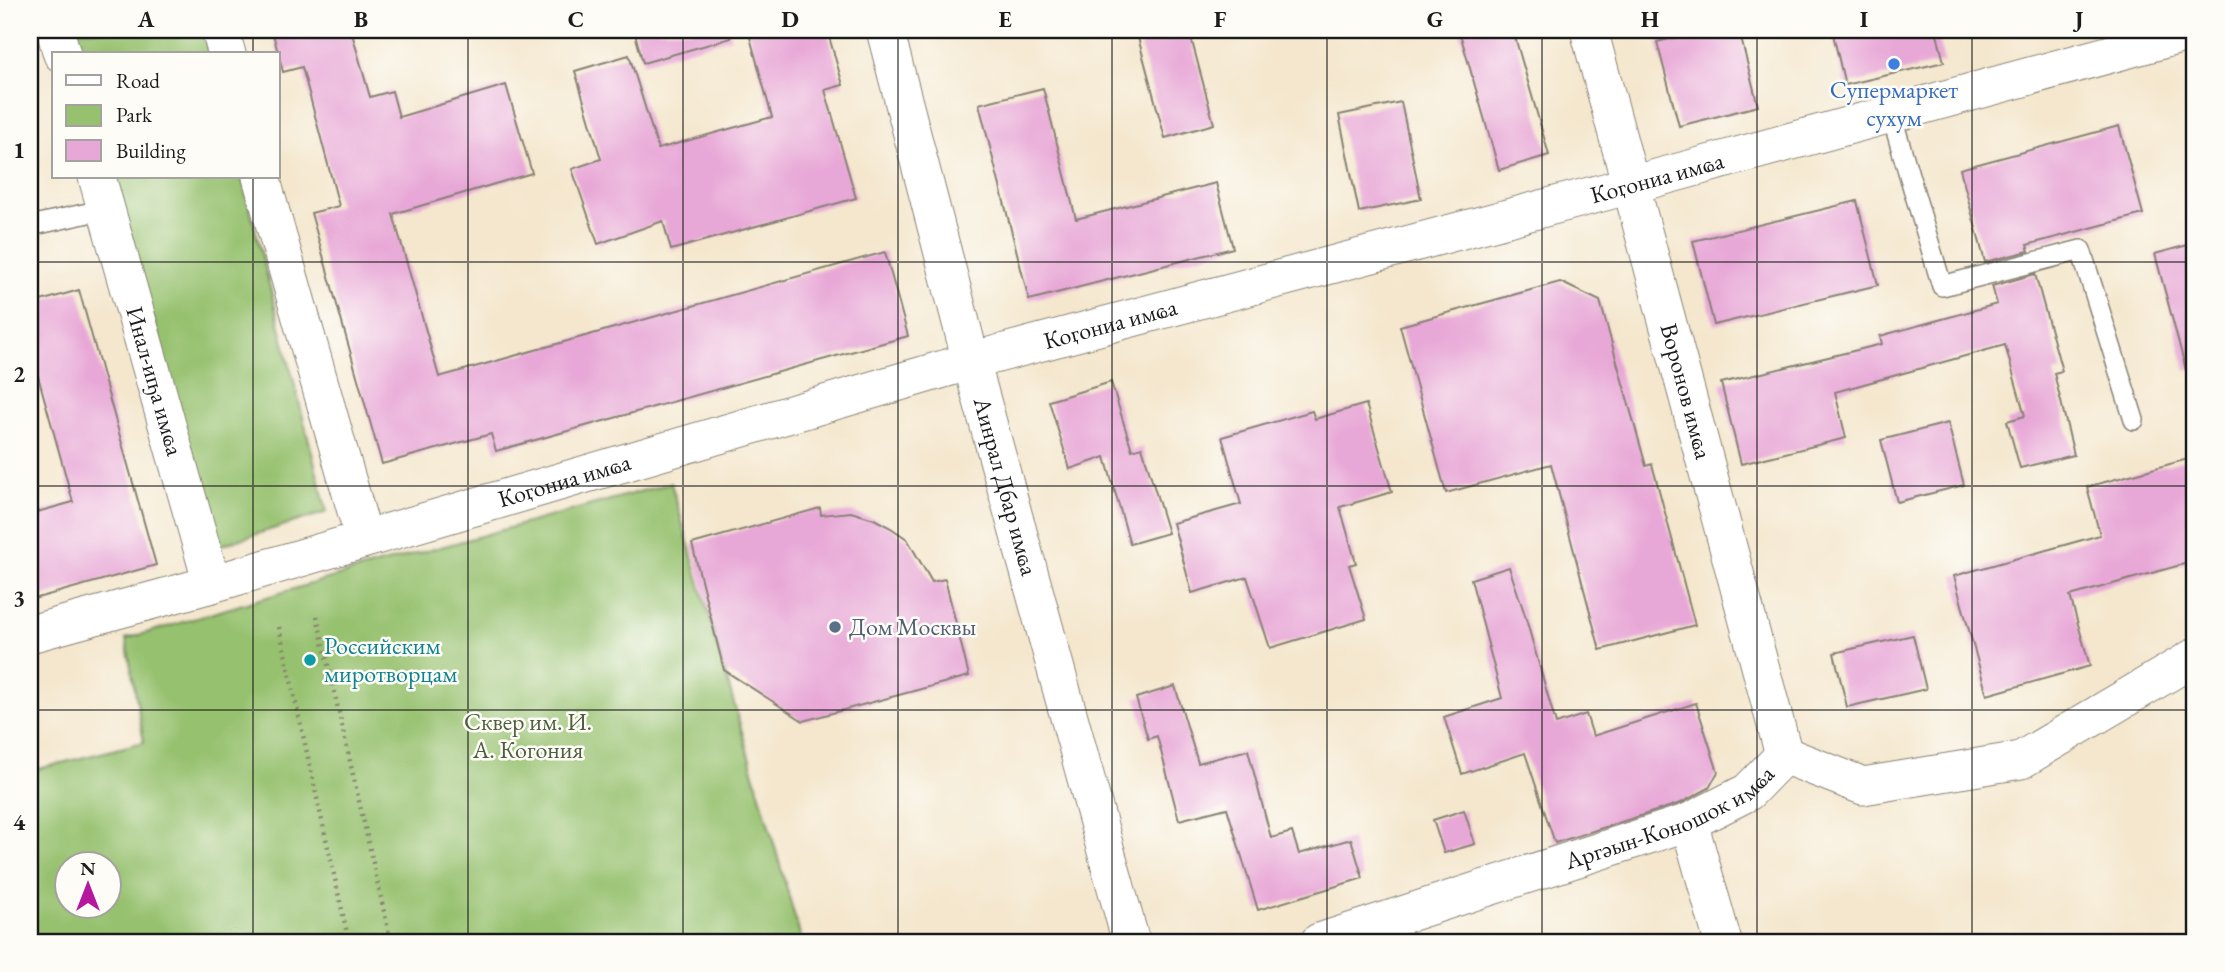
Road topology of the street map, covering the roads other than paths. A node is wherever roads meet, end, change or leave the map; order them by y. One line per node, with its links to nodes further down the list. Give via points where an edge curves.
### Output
1 (55, 30): 6 (street)
2 (220, 30): 7 (street)
3 (885, 30): 13 (street, Аинрал Дбар имҩа)
4 (1589, 30): 10 (street, Воронов имҩа)
5 (2195, 31): 8 (street, Коӷониа имҩа)
6 (61, 52)
7 (226, 52)
8 (1891, 114): 10 (street, Коӷониа имҩа); 14 (lane, via 1942,286 2081,250)
9 (261, 178): 15 (street)
10 (1630, 185): 13 (street, Коӷониа имҩа); 19 (street, Воронов имҩа)
11 (101, 193): 12 (lane); 16 (street, Инал-иҧа имҩа)
12 (30, 226)
13 (971, 361): 15 (street, Коӷониа имҩа); 21 (street, Аинрал Дбар имҩа)
14 (2133, 420)
15 (364, 539): 16 (street, Коӷониа имҩа)
16 (212, 584): 17 (street, Коӷониа имҩа)
17 (30, 634)
18 (2195, 657): 19 (street, Аргәын-Коношок имҩа, via 2021,760 1863,786)
19 (1784, 755): 20 (street, Аргәын-Коношок имҩа, via 1748,792)
20 (1689, 822): 22 (street, Аргәын-Коношок имҩа); 23 (street)
21 (1131, 942)
22 (1319, 942)
23 (1723, 942)

